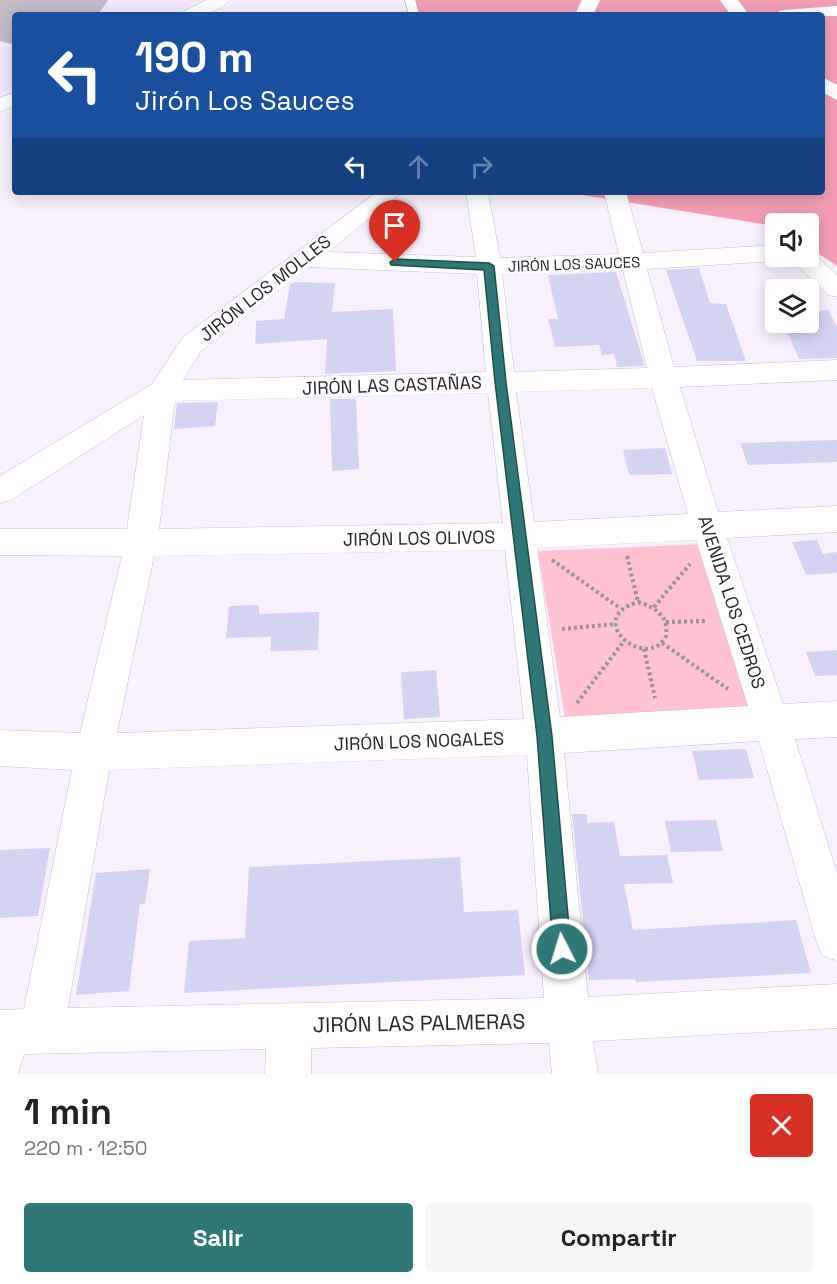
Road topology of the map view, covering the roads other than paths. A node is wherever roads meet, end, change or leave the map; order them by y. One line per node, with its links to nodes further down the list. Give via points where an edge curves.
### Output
1 (221, 0): 2 (street)
2 (196, 12)
3 (387, 195): 7 (street, JIRÓN LOS MOLLES)
4 (477, 195): 9 (street)
5 (616, 195): 8 (street, AVENIDA LOS CEDROS)
6 (765, 254): 8 (street, JIRÓN LOS SAUCES)
7 (301, 259): 9 (street, JIRÓN LOS SAUCES); 15 (street, JIRÓN LOS MOLLES, via 192,344)
8 (633, 262): 9 (street, JIRÓN LOS SAUCES); 13 (street, AVENIDA LOS CEDROS)
9 (489, 266): 14 (street)
10 (812, 267): 11 (street)
11 (837, 289)
12 (837, 370): 13 (street, JIRÓN LAS CASTAÑAS)
13 (663, 378): 14 (street, JIRÓN LAS CASTAÑAS); 18 (street, AVENIDA LOS CEDROS)
14 (501, 382): 15 (street, JIRÓN LAS CASTAÑAS); 19 (street)
15 (162, 391): 16 (street, JIRÓN LOS MOLLES); 21 (street)
16 (0, 491)
17 (837, 519): 18 (street, JIRÓN LOS OLIVOS)
18 (707, 526): 19 (street, JIRÓN LOS OLIVOS); 23 (street, AVENIDA LOS CEDROS)
19 (520, 536): 21 (street, JIRÓN LOS OLIVOS); 24 (street)
20 (0, 542): 21 (street, JIRÓN LOS OLIVOS)
21 (141, 543): 26 (street)
22 (837, 719): 23 (street, JIRÓN LOS NOGALES)
23 (771, 721): 24 (street, JIRÓN LOS NOGALES); 27 (street, AVENIDA LOS CEDROS)
24 (544, 736): 26 (street, JIRÓN LOS NOGALES); 29 (street)
25 (0, 748): 26 (street, JIRÓN LOS NOGALES)
26 (94, 752): 31 (street)
27 (837, 940)
28 (837, 1006): 29 (street, JIRÓN LAS PALMERAS)
29 (568, 1020): 30 (street, JIRÓN LAS PALMERAS); 33 (street)
30 (289, 1026): 31 (street, JIRÓN LAS PALMERAS); 32 (street)
31 (12, 1039)
32 (288, 1074)
33 (575, 1074)

